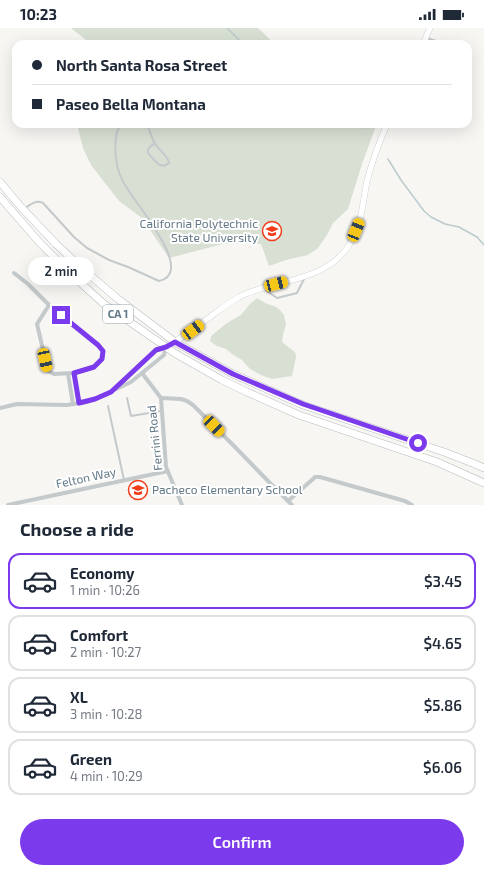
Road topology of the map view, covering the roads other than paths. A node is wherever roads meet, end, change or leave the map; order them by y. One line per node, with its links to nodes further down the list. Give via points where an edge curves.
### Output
1 (430, 28): 2 (street)
2 (426, 38): 3 (lane)
3 (432, 40)
4 (119, 128): 10 (lane, via 116,162 128,190 161,237 168,252 172,269 165,280 159,281 87,248 43,203 39,201)
5 (148, 128): 7 (lane)
6 (385, 128): 12 (street, via 375,153 360,220 352,240 336,261 318,272)
7 (155, 143): 7 (lane, via 168,159 169,163 166,166 159,165 148,153 148,148)
8 (0, 182): 10 (highway, CA 1)
9 (0, 197): 16 (highway, CA 1, via 73,276 104,304)
10 (23, 209): 15 (highway, CA 1, via 85,272)
11 (14, 274): 14 (street)
12 (305, 276): 13 (street); 13 (lane, via 297,293 277,298)
13 (263, 288): 15 (street, via 228,303)
14 (49, 305): 17 (street, via 103,351 102,359 94,367); 19 (street, via 37,324 48,372)
15 (175, 342): 16 (street); 28 (highway, CA 1, via 233,374 303,404)
16 (166, 347): 18 (street, via 164,355); 20 (street, via 156,350); 31 (highway, CA 1, via 222,380 299,415 437,462)
17 (74, 373): 19 (street); 23 (street)
18 (142, 373): 20 (street); 22 (street, Ferrini Road)
19 (68, 374): 24 (street)
20 (111, 392): 23 (street)
21 (127, 398): 27 (lane, via 130,416)
22 (161, 398): 27 (street, Ferrini Road); 32 (street, via 181,399 193,404)
23 (79, 403): 24 (street)
24 (73, 404): 26 (street, via 17,404)
25 (108, 406): 30 (lane)
26 (0, 408)
27 (162, 410): 29 (street, Ferrini Road)
28 (484, 468)
29 (168, 471): 30 (street, Felton Way); 34 (street, Ferrini Road)
30 (124, 480): 33 (street, Felton Way)
31 (484, 483)
32 (288, 501): 35 (street); 36 (street, via 313,478 320,477)
33 (8, 505)
34 (182, 505)
35 (292, 505)
36 (412, 505)

